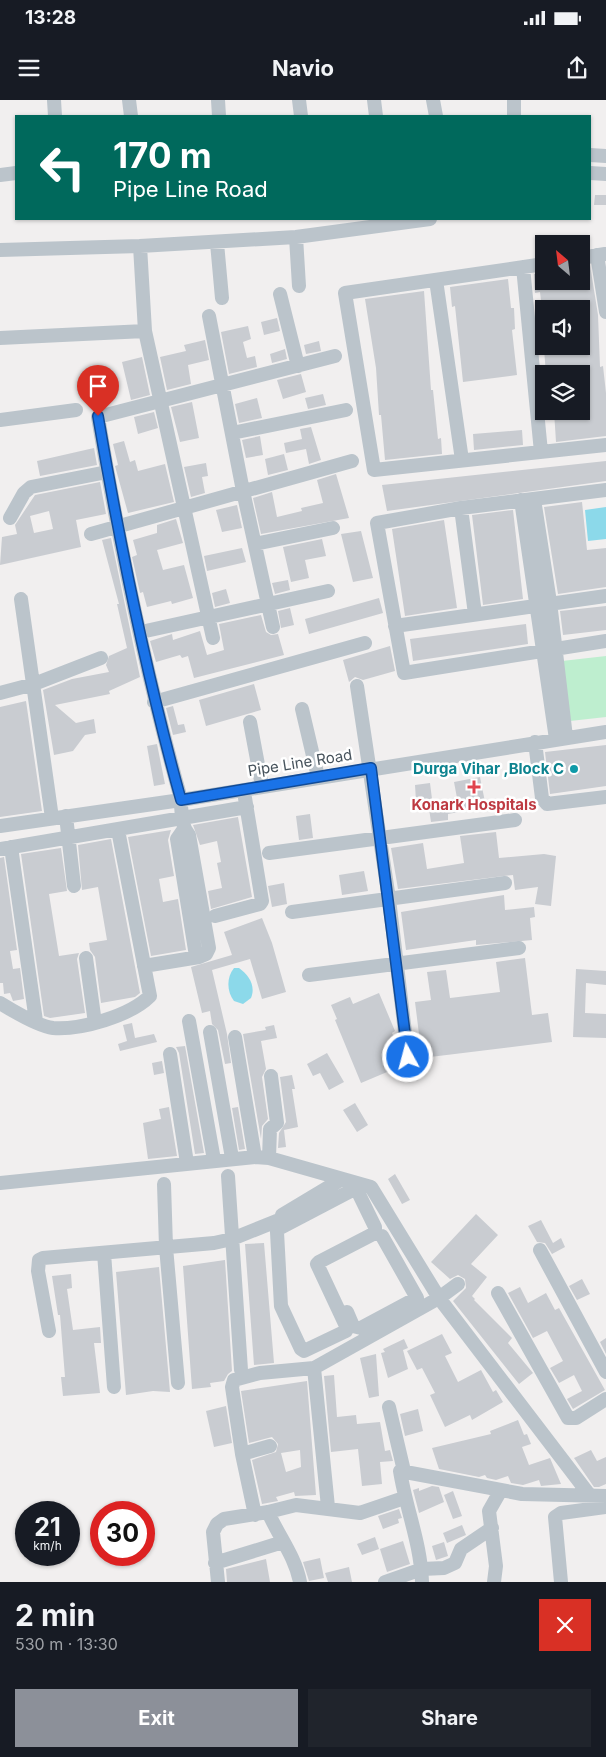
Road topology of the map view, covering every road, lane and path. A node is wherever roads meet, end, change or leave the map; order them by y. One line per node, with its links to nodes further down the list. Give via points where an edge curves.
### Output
1 (54, 100): 8 (street)
2 (129, 100): 9 (street)
3 (218, 100): 10 (street)
4 (300, 100): 11 (street)
5 (374, 100): 12 (street)
6 (434, 100): 13 (street)
7 (514, 100): 14 (street)
8 (56, 115)
9 (131, 115)
10 (220, 115)
11 (301, 115)
12 (376, 115)
13 (436, 115)
14 (514, 115)
15 (591, 155): 16 (street)
16 (606, 156)
17 (591, 173): 19 (street)
18 (15, 174): 20 (street)
19 (606, 174)
20 (0, 175)
21 (423, 220): 22 (street)
22 (296, 237): 23 (street); 30 (street)
23 (216, 242): 24 (street); 32 (street)
24 (140, 246): 25 (street); 35 (street)
25 (0, 250)
26 (602, 254): 33 (street)
27 (535, 265): 28 (street)
28 (523, 267): 29 (street); 46 (street)
29 (436, 280): 47 (street); 47 (street, via 346,293 374,470)
30 (299, 286)
31 (280, 294): 38 (street)
32 (222, 298)
33 (606, 312)
34 (209, 316): 39 (street)
35 (145, 331): 36 (street); 40 (street)
36 (0, 338)
37 (335, 356): 38 (street)
38 (298, 366): 39 (street)
39 (223, 386): 40 (street); 44 (street)
40 (160, 401): 49 (street, via 98,416); 54 (street)
41 (76, 410): 43 (street)
42 (346, 410): 44 (street)
43 (0, 420)
44 (232, 433): 51 (street)
45 (606, 445): 46 (street)
46 (541, 452): 47 (street)
47 (462, 460)
48 (352, 461): 51 (street)
49 (107, 472): 55 (street, via 31,487); 56 (street)
50 (606, 490): 52 (street)
51 (243, 491): 54 (street); 59 (street)
52 (527, 499): 53 (street); 64 (street)
53 (461, 508): 65 (street); 67 (street, via 376,523)
54 (184, 510): 56 (street); 66 (street)
55 (10, 518)
56 (117, 527): 58 (street); 69 (street)
57 (334, 528): 59 (street)
58 (91, 534)
59 (255, 544): 63 (street)
60 (328, 591): 63 (street)
61 (606, 596): 64 (street)
62 (21, 599): 75 (street)
63 (269, 603): 66 (street); 68 (street)
64 (543, 604): 65 (street); 73 (street)
65 (475, 614): 67 (street)
66 (208, 618): 69 (street); 70 (street)
67 (395, 626): 73 (street, via 404,673)
68 (273, 627)
69 (141, 632): 78 (street)
70 (213, 638)
71 (606, 641): 73 (street)
72 (365, 643): 78 (street)
73 (549, 651): 82 (street); 82 (street, via 562,712)
74 (101, 658): 75 (street)
75 (34, 684): 77 (street); 91 (street)
76 (357, 686): 84 (street)
77 (0, 693)
78 (154, 702): 89 (street)
79 (302, 709): 85 (street)
80 (250, 722): 86 (street)
81 (606, 732): 82 (street, Pipe Line Road)
82 (561, 738): 83 (street, Pipe Line Road)
83 (535, 742): 84 (street, Pipe Line Road); 88 (street, via 542,798 547,804)
84 (371, 768): 85 (street, Pipe Line Road); 96 (street)
85 (318, 777): 86 (street, Pipe Line Road)
86 (262, 786): 87 (street, Pipe Line Road)
87 (244, 789): 89 (street, Pipe Line Road); 90 (street)
88 (606, 797)
89 (181, 800): 91 (street, Pipe Line Road); 93 (street)
90 (247, 807): 93 (street); 104 (street, via 262,901)
91 (59, 817): 94 (street, Pipe Line Road); 97 (street)
92 (515, 820): 96 (street)
93 (183, 823): 95 (street); 108 (street, via 189,835 209,948 199,957)
94 (0, 826)
95 (118, 830): 97 (street); 108 (street)
96 (380, 837): 99 (street); 102 (street)
97 (69, 838): 98 (street); 101 (street)
98 (6, 848): 112 (street)
99 (269, 853)
100 (505, 883): 102 (street)
101 (74, 886)
102 (389, 899): 103 (street); 107 (street)
103 (292, 912)
104 (215, 916)
105 (519, 948): 107 (street)
106 (86, 958): 113 (street)
107 (397, 962): 109 (street); 117 (street)
108 (144, 966): 113 (street, via 150,996 140,1006)
109 (308, 975)
110 (0, 1003): 112 (street)
111 (189, 1021): 122 (street)
112 (36, 1022): 113 (street, via 52,1028)
113 (95, 1023)
114 (210, 1032): 120 (street)
115 (235, 1038): 119 (street)
116 (170, 1054): 123 (street)
117 (408, 1057)
118 (271, 1076): 121 (street, via 277,1123 270,1129)
119 (254, 1157): 120 (street); 121 (street)
120 (232, 1158): 122 (street)
121 (269, 1158): 127 (street)
122 (214, 1160): 123 (street)
123 (188, 1163): 125 (street)
124 (228, 1176): 130 (street)
125 (0, 1183)
126 (164, 1184): 131 (street)
127 (357, 1186): 127 (street, via 375,1232 317,1264 347,1328 304,1351 281,1306 277,1232); 128 (street); 130 (street)
128 (397, 1228): 129 (street); 136 (street)
129 (382, 1236): 137 (street, via 417,1295); 137 (street, via 327,1266 353,1326 361,1328)
130 (232, 1239): 131 (street); 140 (street)
131 (166, 1247): 133 (street); 142 (street)
132 (540, 1250): 141 (street)
133 (104, 1253): 138 (street, via 38,1260); 143 (street)
134 (458, 1284): 136 (street)
135 (498, 1293): 144 (street, via 568,1418 576,1418)
136 (439, 1298): 137 (street); 151 (street)
137 (418, 1304): 139 (street)
138 (50, 1331)
139 (314, 1368): 147 (street, via 260,1373 234,1380 232,1387); 152 (street)
140 (241, 1370)
141 (606, 1372)
142 (178, 1383)
143 (114, 1387)
144 (606, 1399)
145 (389, 1408): 148 (street)
146 (270, 1446): 147 (street)
147 (242, 1454): 153 (street)
148 (404, 1471): 149 (street); 150 (street, via 400,1471)
149 (501, 1490): 151 (street); 154 (street, via 490,1511)
150 (404, 1498): 152 (street, via 360,1512); 157 (street, via 419,1548)
151 (602, 1499): 162 (street, via 555,1517)
152 (328, 1507): 153 (street, via 296,1504)
153 (262, 1513): 155 (street); 156 (street, via 224,1519 217,1524 213,1532)
154 (492, 1528): 157 (street, via 461,1548 454,1562); 161 (street, via 496,1566)
155 (282, 1542): 156 (street); 159 (street, via 291,1552)
156 (215, 1563): 158 (street)
157 (422, 1576): 160 (street)
158 (218, 1582)
159 (300, 1582)
160 (385, 1582)
161 (494, 1582)
162 (561, 1582)

